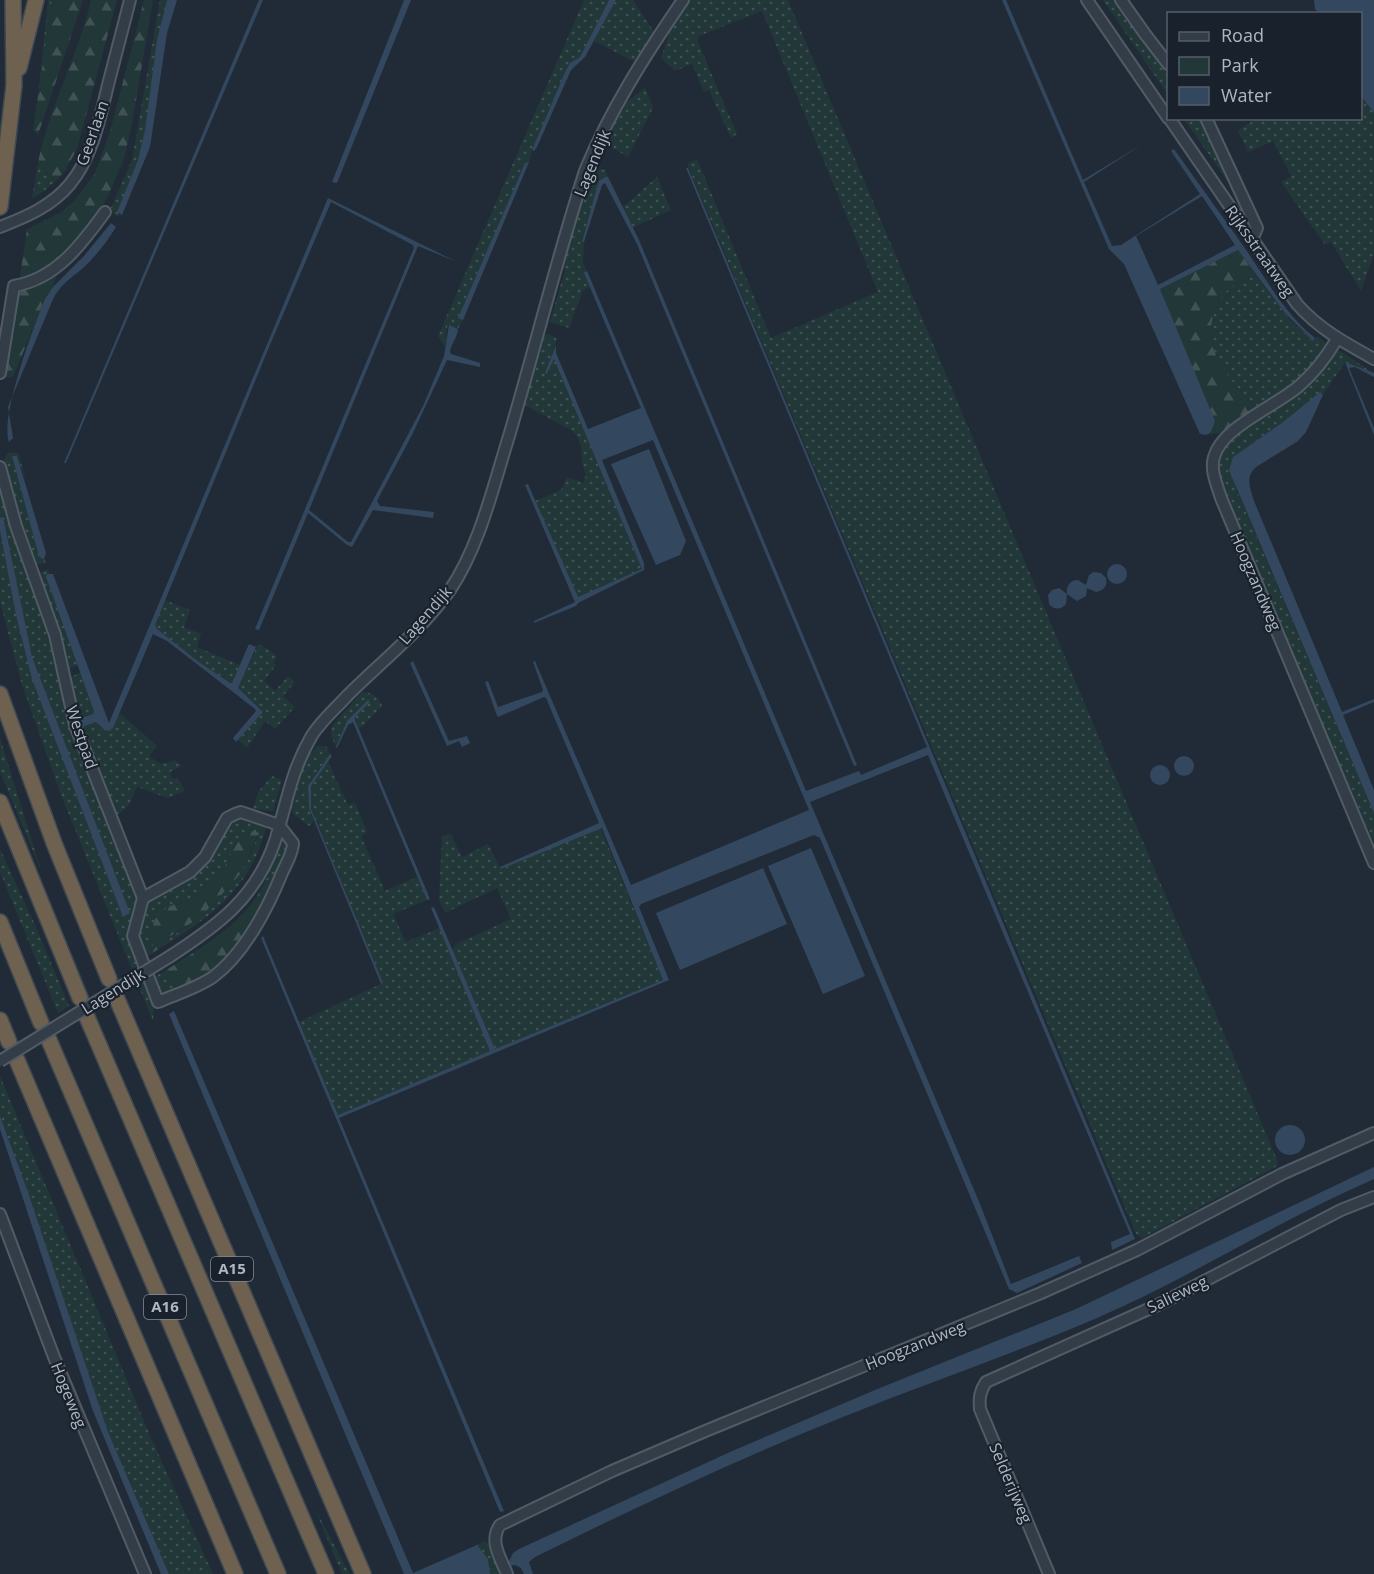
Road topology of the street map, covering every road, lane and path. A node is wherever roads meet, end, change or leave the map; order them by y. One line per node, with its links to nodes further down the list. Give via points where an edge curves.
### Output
1 (13, 0): 8 (highway)
2 (36, 0): 8 (highway)
3 (130, 0): 14 (street, Geerlaan, via 101,113 84,161 70,184 54,199 30,215)
4 (683, 0): 22 (street, Lagendijk, via 640,64 585,171 504,452 467,559 434,610 313,734 296,767)
5 (1087, 0): 9 (street, Rijksstraatweg)
6 (1121, 0): 7 (street)
7 (1167, 63)
8 (14, 85): 12 (highway)
9 (1167, 115)
10 (1170, 120): 15 (street, Rijksstraatweg)
11 (1207, 120): 15 (street, via 1257,228)
12 (0, 207)
13 (105, 212): 18 (street, via 80,247 60,265 42,277 14,286)
14 (0, 227)
15 (1252, 239): 16 (street, Rijksstraatweg, via 1297,304)
16 (1337, 339): 17 (street, Rijksstraatweg); 23 (street, Hoogzandweg, via 1298,387 1219,445 1213,471)
17 (1374, 359)
18 (0, 373)
19 (0, 467): 24 (street, Westpad, via 16,526 55,635 75,725)
20 (0, 694): 26 (highway, via 50,834)
21 (0, 802): 27 (highway)
22 (279, 825): 24 (street, via 241,812 227,818 205,857 190,872); 24 (street, via 293,847 273,897 234,957 212,977 158,1002 133,936); 35 (street, Lagendijk, bridge, via 259,876 228,915 208,932)
23 (1374, 863)
24 (143, 898)
25 (0, 922): 31 (highway)
26 (109, 979)
27 (80, 998)
28 (117, 999): 44 (highway, A15)
29 (87, 1017): 43 (highway, A16)
30 (0, 1020): 33 (highway)
31 (41, 1023)
32 (49, 1040): 42 (highway, A16)
33 (9, 1042)
34 (17, 1060): 41 (highway)
35 (0, 1061)
36 (1374, 1132): 45 (street, Hoogzandweg, via 1282,1174 1137,1250 693,1436 500,1525 495,1544)
37 (1374, 1197): 39 (street, Salieweg, via 1341,1210 1162,1303 986,1382)
38 (0, 1214): 40 (street, Hogeweg, via 58,1367)
39 (981, 1390): 46 (street, Selderijweg, via 980,1409)
40 (146, 1574)
41 (235, 1574)
42 (278, 1574)
43 (326, 1574)
44 (363, 1574)
45 (507, 1574)
46 (1049, 1574)

